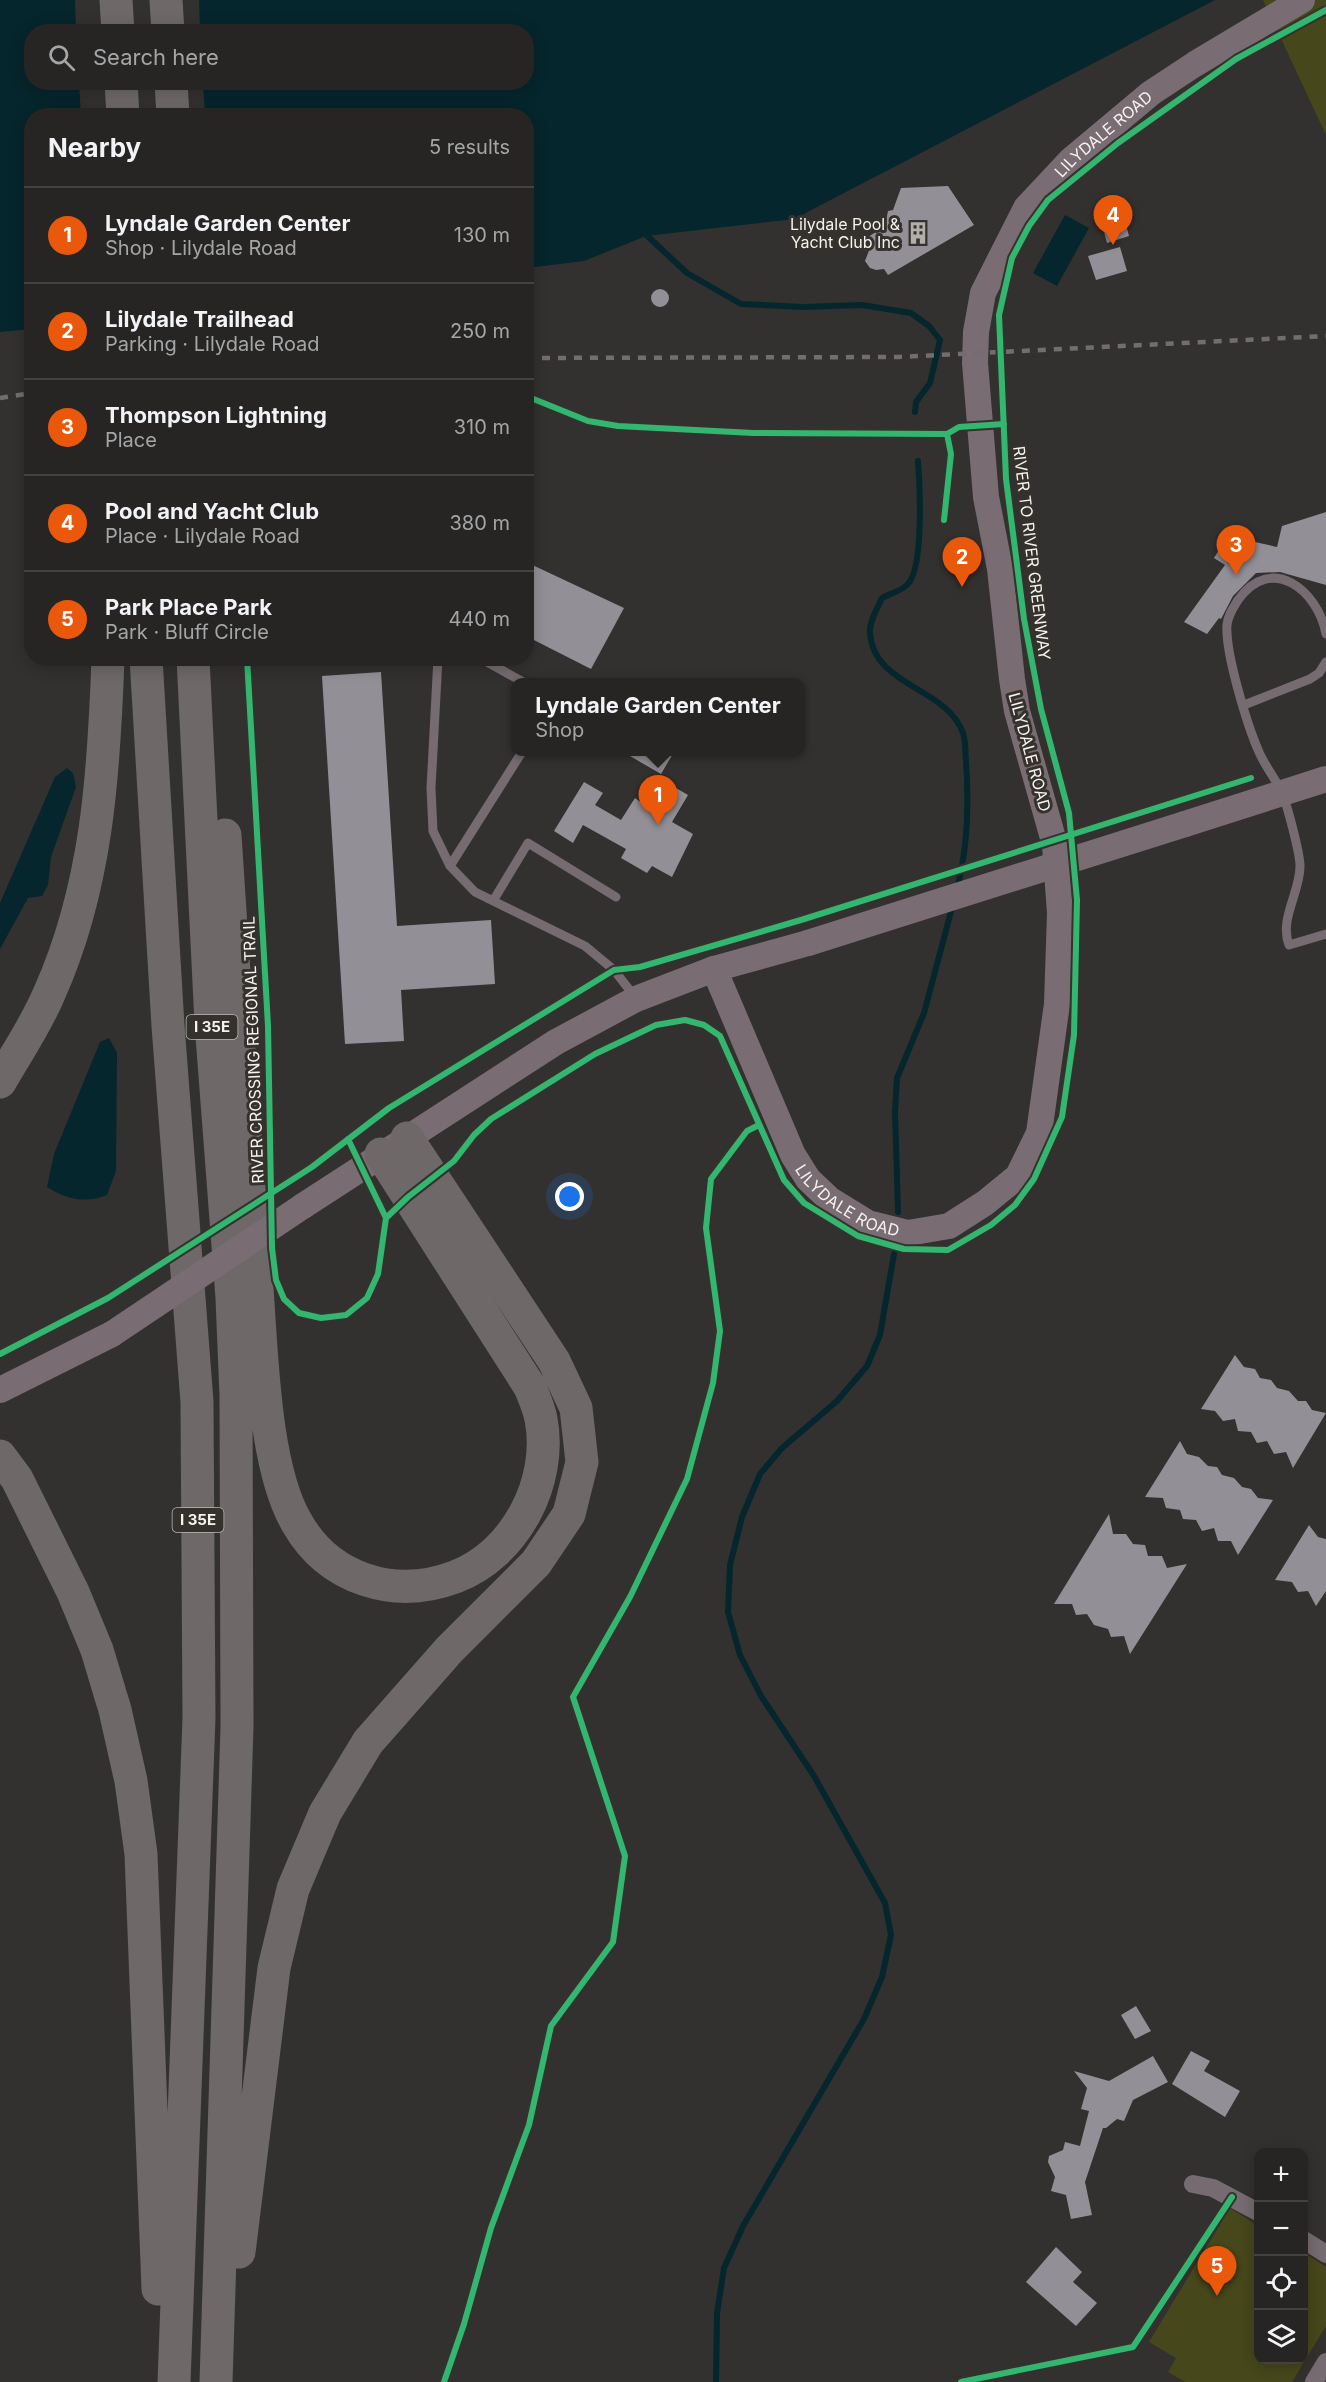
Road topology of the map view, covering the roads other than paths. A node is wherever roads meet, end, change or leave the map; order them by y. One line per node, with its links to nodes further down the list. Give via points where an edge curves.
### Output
1 (116, 0): 4 (highway)
2 (166, 0): 5 (highway)
3 (1302, 0): 27 (street, LILYDALE ROAD, via 1151,93 1071,160 1026,208 982,293 975,363 986,497 1000,569 1017,711 1055,845 1060,913 1057,1004 1039,1133 1018,1176 949,1226 908,1233 868,1222 829,1200 808,1179 793,1155)
4 (117, 24)
5 (168, 24)
6 (121, 90): 8 (highway)
7 (171, 90): 9 (highway)
8 (123, 108)
9 (173, 108)
10 (1326, 634): 19 (lane, via 1318,609 1300,587 1270,578 1252,584 1230,613 1227,624 1227,646)
11 (1326, 662): 19 (lane, via 1310,679)
12 (108, 666): 29 (highway, via 98,816 78,918 48,997)
13 (146, 666): 39 (highway, I 35E, via 196,1402 200,1718)
14 (193, 666): 40 (highway, I 35E, via 211,1023 236,1395 237,1727)
15 (215, 666): 30 (highway, via 244,1132 265,1392 277,1468 295,1520 312,1548 328,1561 366,1582 422,1584 455,1577 506,1542 525,1515 538,1484 543,1457 541,1419 531,1387)
16 (434, 666): 23 (lane, via 433,831)
17 (494, 666): 18 (lane)
18 (516, 678)
19 (1244, 705): 22 (lane, via 1259,752)
20 (519, 756): 23 (lane)
21 (1326, 779): 22 (street)
22 (1282, 793): 26 (lane, via 1300,866 1285,933 1289,945); 27 (street, bridge, via 808,944)
23 (450, 866): 25 (lane, via 475,892)
24 (616, 897): 25 (lane, via 528,843)
25 (493, 901): 28 (lane, via 585,946 614,970)
26 (1326, 934)
27 (714, 969): 28 (street)
28 (636, 999): 30 (street, via 556,1042)
29 (0, 1083)
30 (394, 1146): 31 (street, bridge, via 112,1334); 41 (highway, via 554,1361 576,1408 582,1462 569,1514 537,1563 449,1650 368,1742 325,1813 293,1889 274,1968)
31 (0, 1390)
32 (0, 1456): 38 (highway, via 18,1479 97,1650 131,1781 141,1854)
33 (1193, 2184): 34 (street, via 1213,2188)
34 (1254, 2210)
35 (1308, 2243): 36 (street)
36 (1326, 2254)
37 (1326, 2362): 42 (street)
38 (162, 2382)
39 (174, 2382)
40 (216, 2382)
41 (223, 2382)
42 (1314, 2382)

